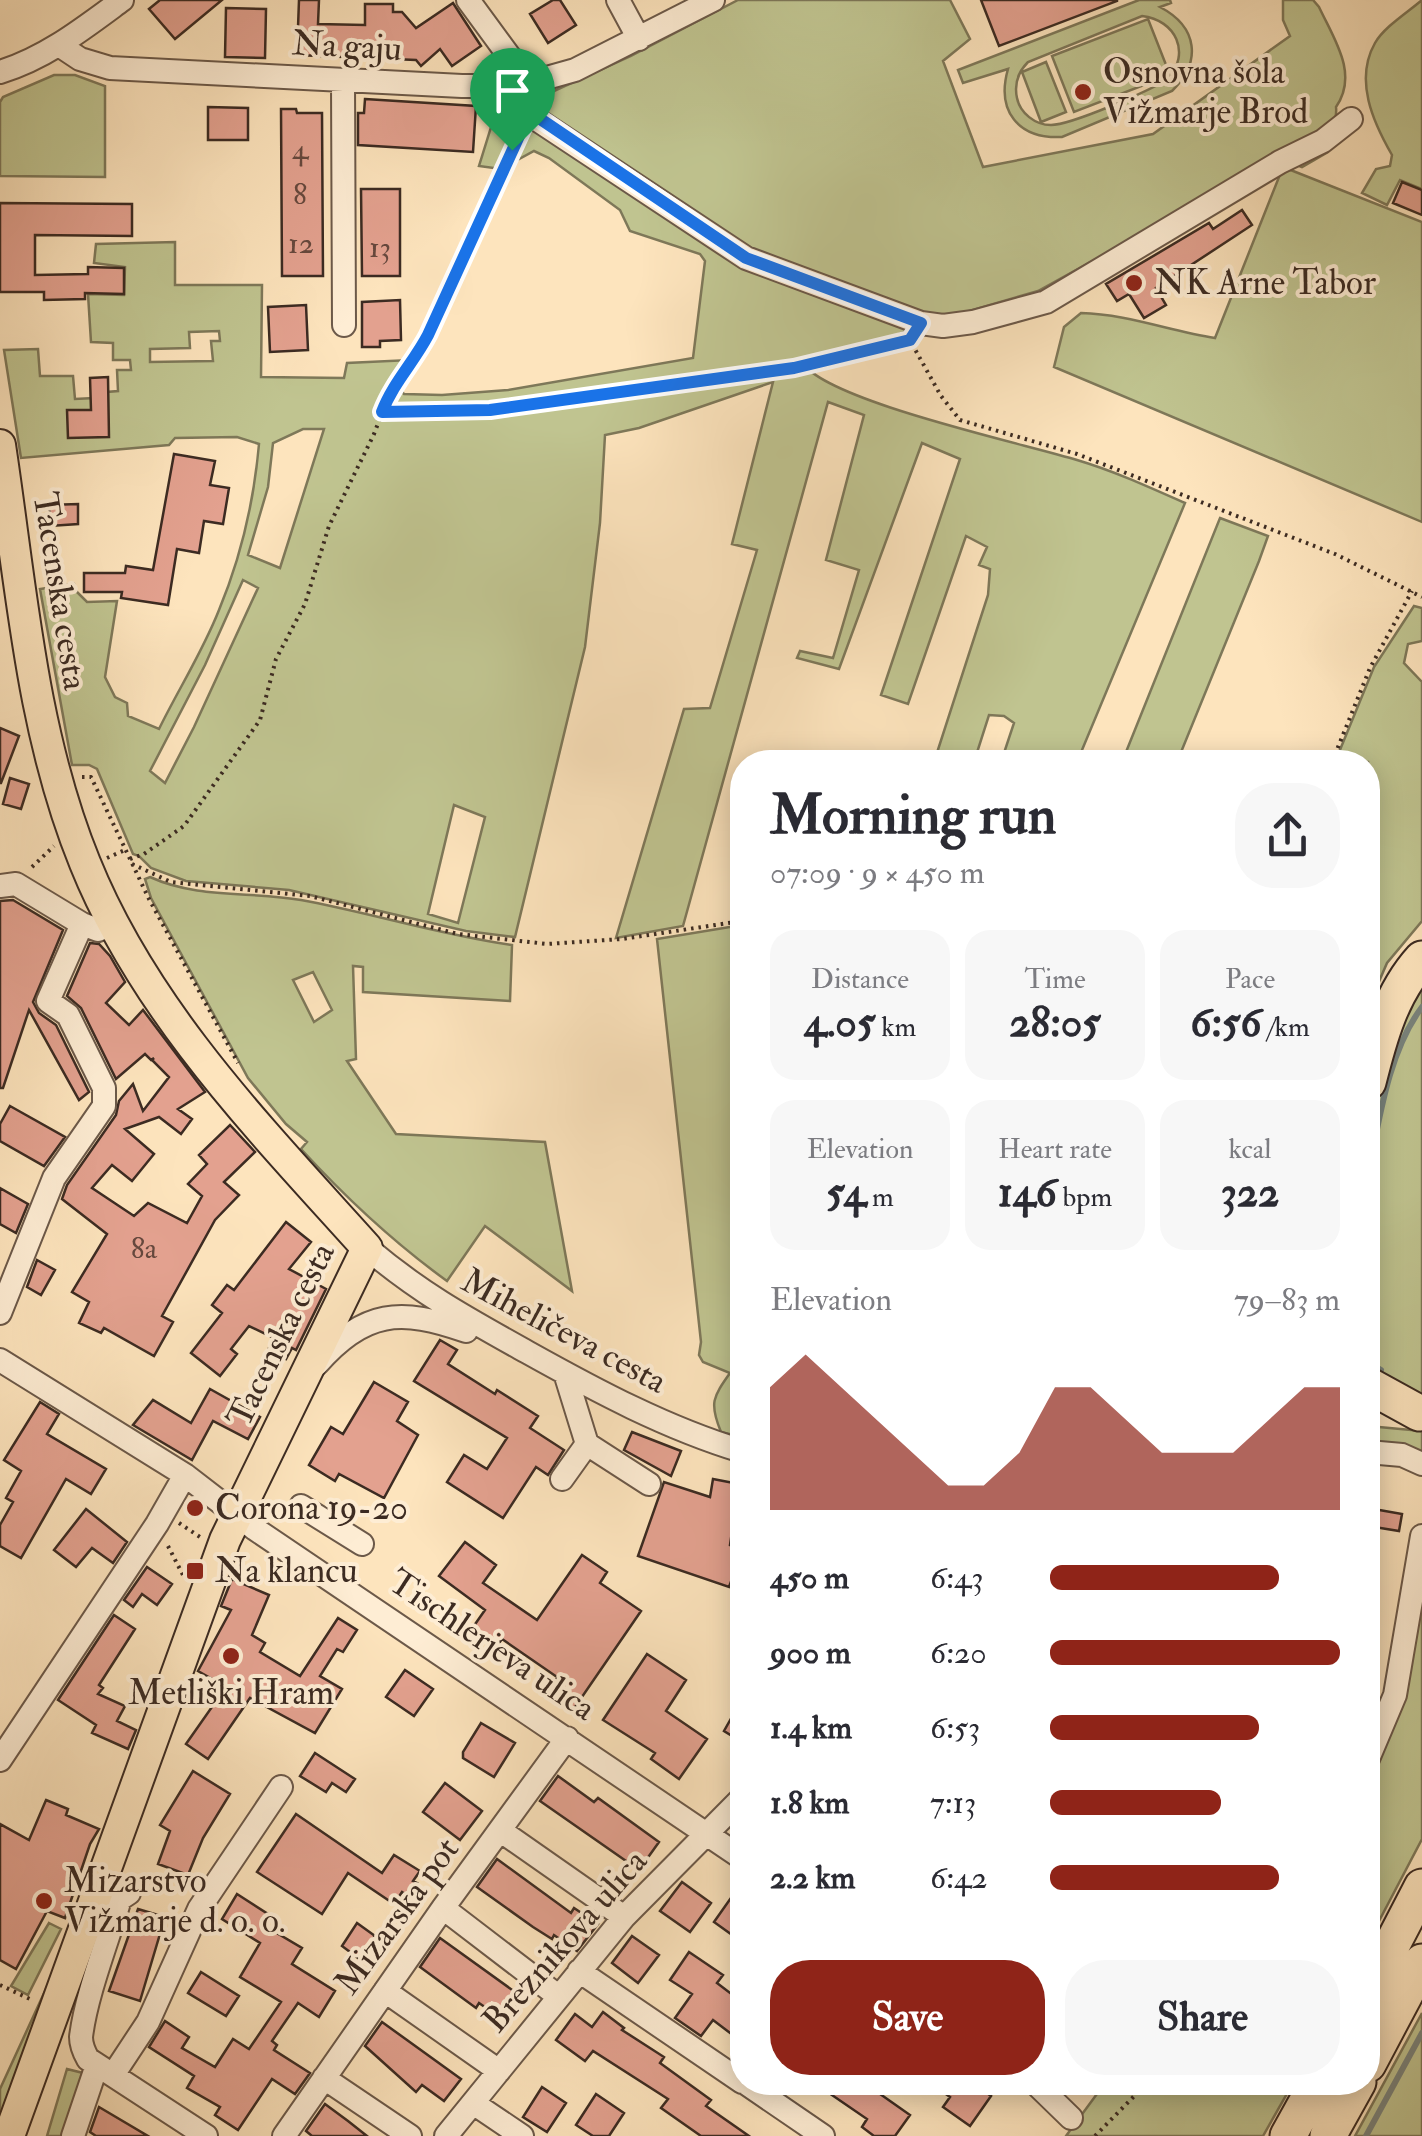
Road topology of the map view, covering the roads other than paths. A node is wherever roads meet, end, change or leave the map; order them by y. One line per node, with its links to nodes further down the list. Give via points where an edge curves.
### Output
1 (122, 0): 6 (street)
2 (468, 0): 9 (street, via 512,60)
3 (618, 0): 5 (street)
4 (713, 0): 5 (street, Na gaju)
5 (638, 39): 9 (street, Na gaju, via 575,70)
6 (58, 46): 7 (street); 8 (street, Na gaju, via 110,68)
7 (0, 72)
8 (342, 81): 9 (street, Na gaju); 11 (street)
9 (518, 86): 10 (street, via 530,112 746,258 943,326 1046,302)
10 (1350, 119)
11 (344, 324)
12 (0, 446): 15 (main road, Tacenska cesta, via 40,709 84,861)
13 (0, 886): 14 (street, via 16,884)
14 (82, 924): 15 (street, via 98,930); 19 (street, via 48,1001 68,1015 104,1088 104,1106 54,1178)
15 (114, 924): 18 (main road, Tacenska cesta, via 230,1094)
16 (1422, 958): 17 (highway)
17 (1380, 1035)
18 (367, 1248): 20 (street, Miheličeva cesta, via 436,1302); 23 (main road, Tacenska cesta)
19 (0, 1313)
20 (526, 1352): 22 (street, Miheličeva cesta); 23 (street, via 428,1318 387,1317 350,1332)
21 (4, 1372): 31 (street, Tischlerjeva ulica)
22 (565, 1373): 27 (street); 28 (street, Miheličeva cesta, via 664,1424)
23 (305, 1378): 34 (main road, Tacenska cesta)
24 (1380, 1391): 26 (highway)
25 (1380, 1408): 26 (street)
26 (1421, 1413)
27 (587, 1444): 32 (street); 33 (street)
28 (730, 1447)
29 (1380, 1453): 30 (street)
30 (1422, 1464)
31 (185, 1475): 34 (street, Tischlerjeva ulica); 40 (street)
32 (562, 1479)
33 (650, 1484)
34 (236, 1514): 37 (street, Tischlerjeva ulica); 66 (main road, Tacenska cesta)
35 (1422, 1536): 38 (street, via 1395,1696)
36 (362, 1544): 37 (street, via 311,1512)
37 (298, 1557): 39 (street, Tischlerjeva ulica)
38 (1380, 1731)
39 (567, 1738): 43 (street, Mizarska pot); 44 (street, Tischlerjeva ulica)
40 (0, 1760)
41 (281, 1787): 56 (street, via 200,1909 148,2022)
42 (730, 1811): 44 (street, Breznikova ulica)
43 (502, 1830): 48 (street, Mizarska pot); 49 (street)
44 (709, 1835): 45 (street, Tischlerjeva ulica); 49 (street, Breznikova ulica)
45 (730, 1850)
46 (1422, 1886): 51 (highway)
47 (129, 1893): 56 (street, via 120,1899 81,2037 88,2059)
48 (443, 1908): 53 (street, Mizarska pot); 54 (street)
49 (624, 1917): 52 (street, Breznikova ulica)
50 (1422, 1962): 55 (highway)
51 (1380, 1968)
52 (579, 1971): 54 (street, Breznikova ulica); 58 (street)
53 (385, 1991): 57 (street); 59 (street, Mizarska pot)
54 (558, 1996): 57 (street, Breznikova ulica)
55 (1380, 2041)
56 (105, 2070): 67 (street); 68 (street)
57 (499, 2071): 64 (street, Breznikova ulica)
58 (730, 2073)
59 (324, 2078): 69 (street, Mizarska pot); 70 (street)
60 (762, 2095): 73 (street)
61 (1047, 2095): 65 (street)
62 (1311, 2095): 74 (highway)
63 (1351, 2095): 75 (highway)
64 (473, 2102): 71 (street, Breznikova ulica); 72 (street)
65 (1071, 2118)
66 (9, 2136)
67 (73, 2136)
68 (206, 2136)
69 (284, 2136)
70 (410, 2136)
71 (446, 2136)
72 (522, 2136)
73 (823, 2136)
74 (1288, 2136)
75 (1328, 2136)

